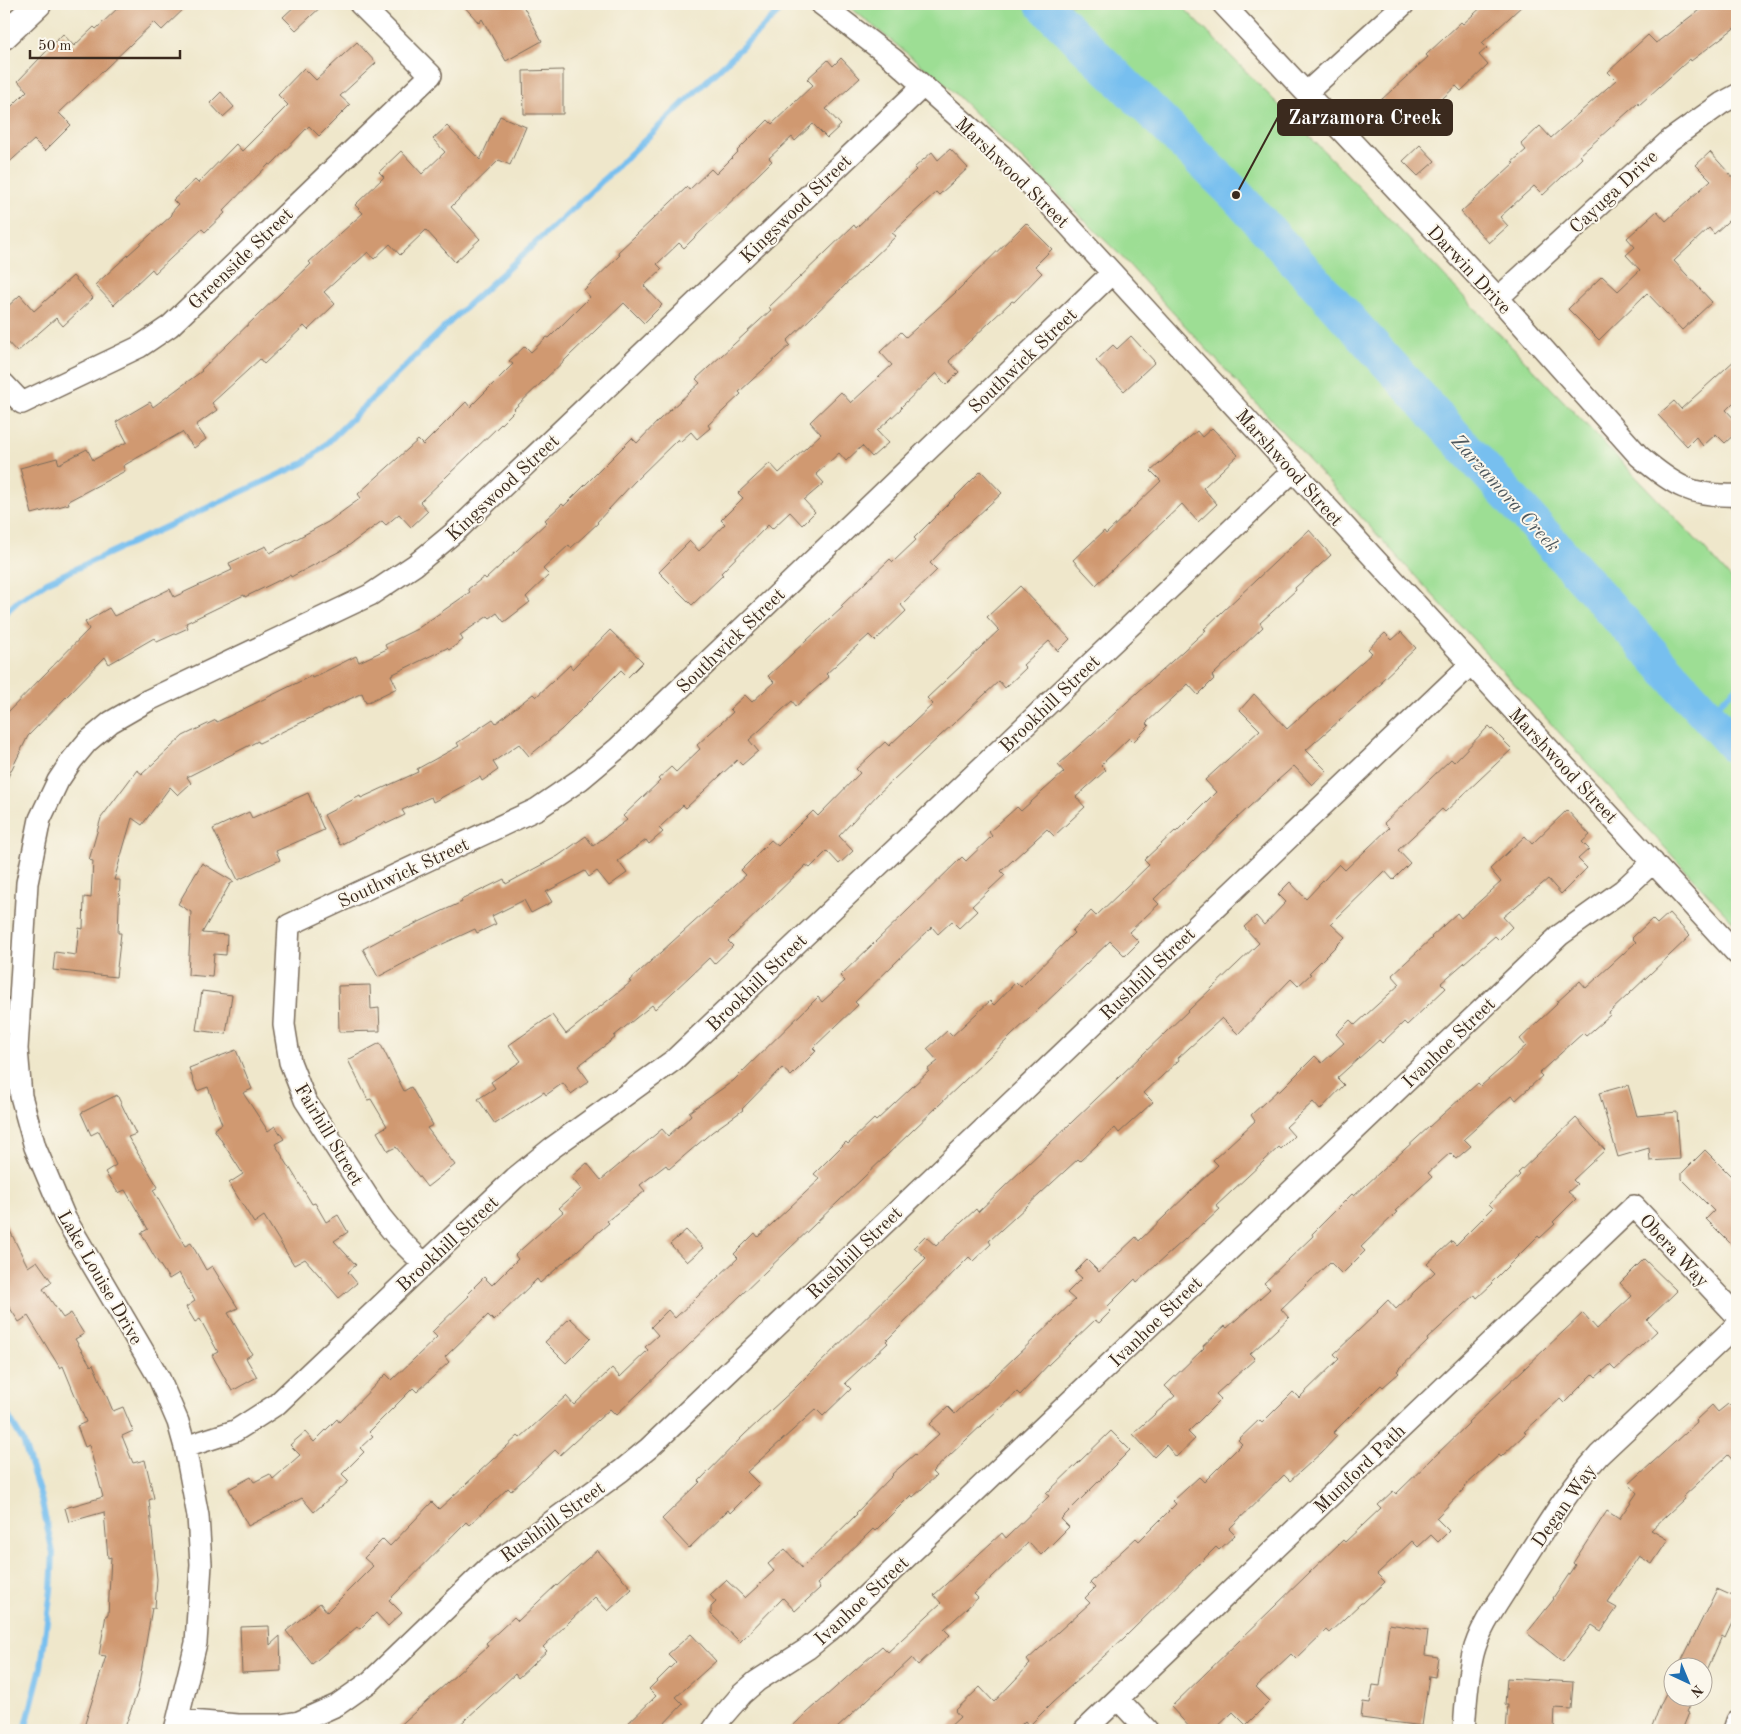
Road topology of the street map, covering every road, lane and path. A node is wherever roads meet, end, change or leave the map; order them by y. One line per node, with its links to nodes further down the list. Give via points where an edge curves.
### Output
1 (38, 4): 6 (street)
2 (360, 4): 12 (street, Greenside Street, via 431,75 170,326 139,347 22,403)
3 (821, 4): 7 (street, Marshwood Street, via 893,59)
4 (1223, 4): 8 (street, Darwin Drive)
5 (1404, 4): 8 (street)
6 (4, 36)
7 (922, 86): 10 (street, Marshwood Street, via 1001,155); 16 (street, Kingswood Street, via 456,531 415,565 370,595 149,700 111,722 72,760)
8 (1306, 93): 11 (street, Darwin Drive)
9 (1737, 95): 11 (street, Cayuga Drive, via 1670,140)
10 (1112, 273): 13 (street, Marshwood Street); 18 (street, Southwick Street, via 618,748 581,779 537,808)
11 (1498, 298): 14 (street, Darwin Drive, via 1639,456 1665,478 1692,492)
12 (4, 384)
13 (1293, 471): 15 (street, Marshwood Street); 21 (street, Brookhill Street, via 674,1060 552,1148)
14 (1737, 495)
15 (1470, 664): 17 (street, Marshwood Street); 27 (street, Rushhill Street, via 649,1448 487,1569 371,1681 337,1705 299,1722 280,1725)
16 (40, 819): 24 (street, Lake Louise Drive, via 27,883 17,1049 21,1096 35,1147 65,1218 159,1378)
17 (1653, 862): 19 (street, Marshwood Street); 28 (street, Ivanhoe Street, via 1623,890 1560,935 830,1631 757,1681)
18 (289, 925): 21 (street, Fairhill Street, via 284,1025 296,1080 305,1100 380,1216)
19 (1737, 954)
20 (1634, 1206): 22 (street, Obera Way); 25 (street, Mumford Path)
21 (424, 1264): 24 (street, Brookhill Street, via 277,1404 235,1431)
22 (1737, 1316)
23 (1737, 1325): 31 (street, Degan Way, via 1599,1455 1560,1504 1484,1627 1473,1653)
24 (185, 1447): 27 (street, Lake Louise Drive, via 198,1516 201,1564 196,1643)
25 (1118, 1699): 29 (street, Mumford Path); 30 (street)
26 (1737, 1721): 32 (street)
27 (176, 1725)
28 (713, 1730)
29 (1085, 1730)
30 (1147, 1730)
31 (1464, 1730)
32 (1734, 1730)

